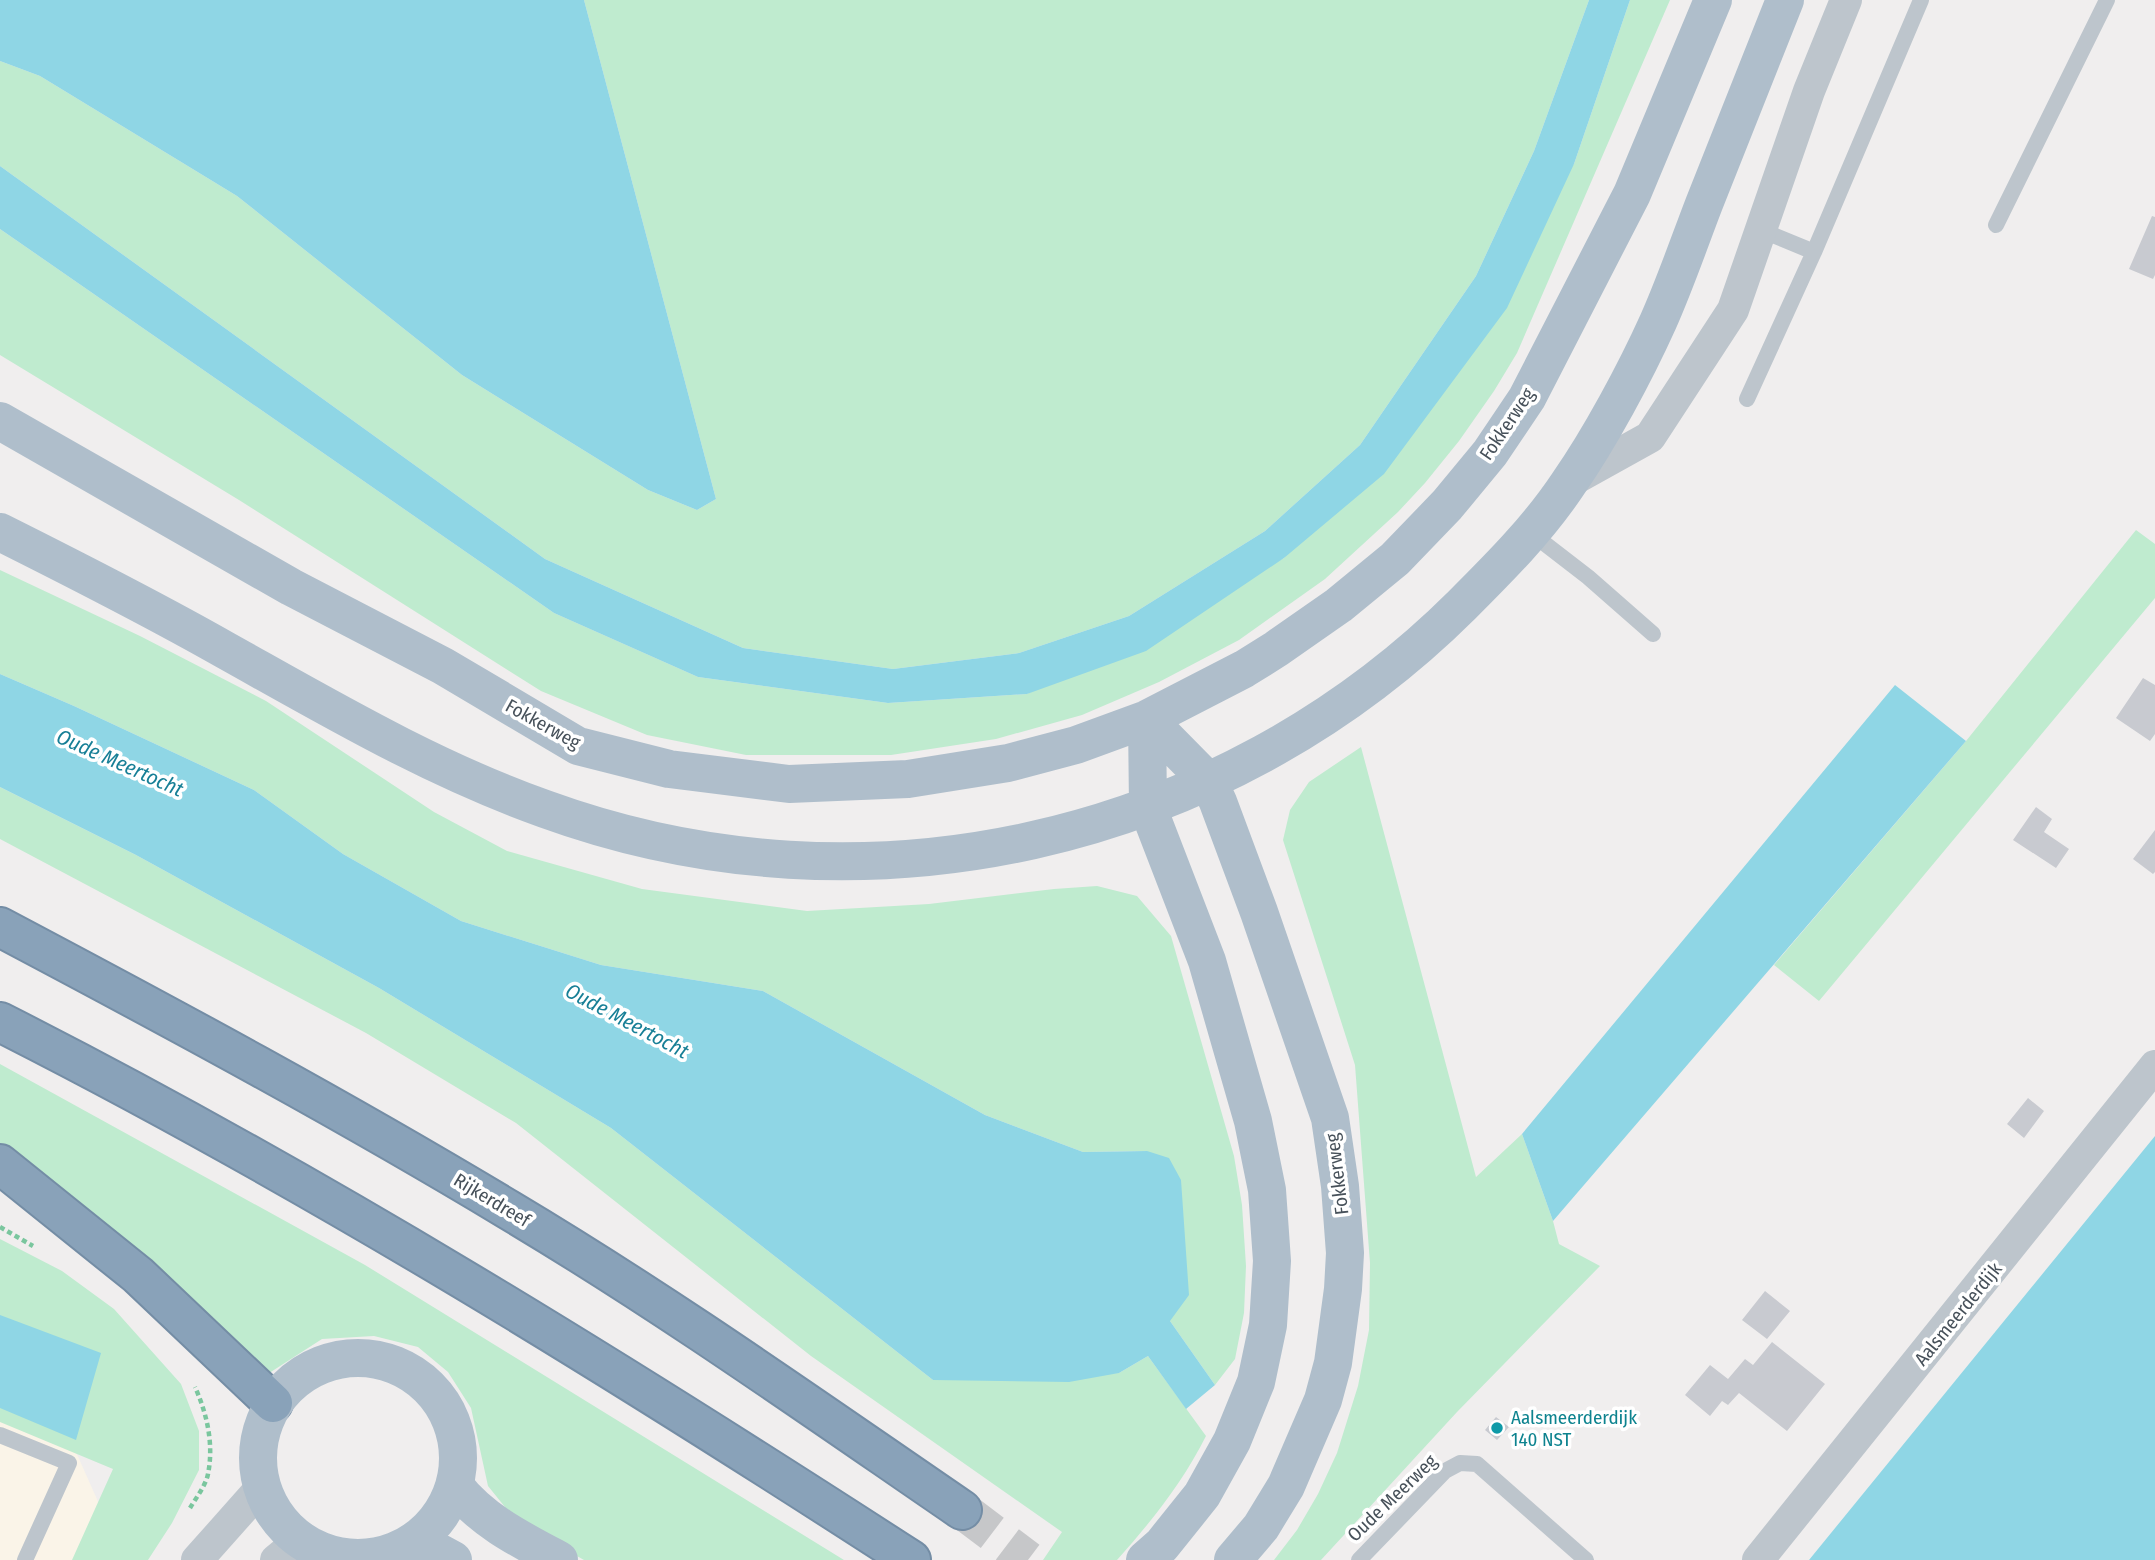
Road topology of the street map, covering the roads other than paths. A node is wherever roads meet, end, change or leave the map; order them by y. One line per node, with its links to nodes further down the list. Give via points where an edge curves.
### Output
1 (1713, 0): 15 (main road, Fokkerweg, via 1632,194 1527,398 1490,453 1395,559 1339,605 1244,669)
2 (1785, 0): 11 (main road, via 1656,326)
3 (1846, 0): 7 (street, via 1809,90)
4 (1922, 0): 8 (lane)
5 (2107, 0): 6 (lane)
6 (1996, 225)
7 (1761, 230): 8 (lane); 11 (street, via 1733,310 1650,437)
8 (1814, 251): 9 (lane)
9 (1747, 399)
10 (0, 421): 15 (main road, Fokkerweg, via 291,587 443,666 578,746 702,775 789,784 853,783 1008,764)
11 (1569, 482): 13 (main road)
12 (0, 532): 17 (main road, via 411,752 544,809 657,842 753,857 885,862 983,852)
13 (1531, 533): 14 (lane); 16 (main road, via 1430,637 1383,677 1270,752)
14 (1653, 634)
15 (1147, 719): 16 (main road, Fokkerweg); 17 (main road)
16 (1209, 782): 17 (main road); 35 (main road, Fokkerweg, via 1330,1118 1345,1252 1339,1325 1323,1400 1286,1486 1261,1527)
17 (1149, 808): 34 (main road, via 1207,961 1253,1121 1267,1190 1272,1261 1268,1325 1256,1382 1233,1441 1202,1495 1163,1545)
18 (0, 927): 26 (highway, Rijkerdreef, via 221,1045 511,1211 664,1306)
19 (0, 1022): 33 (highway, via 252,1158 452,1274 701,1424)
20 (2155, 1066): 38 (street, Aalsmeerderdijk)
21 (0, 1164): 22 (highway, via 138,1275)
22 (273, 1403): 24 (main road, via 298,1377 330,1362 365,1357 399,1367 429,1386 449,1416 458,1450); 25 (main road, via 257,1445)
23 (0, 1435): 29 (lane, via 69,1463)
24 (455, 1486): 27 (main road, via 440,1516); 32 (main road, via 470,1506)
25 (261, 1488): 28 (main road); 30 (street)
26 (962, 1510)
27 (416, 1540): 28 (main road, via 388,1554 357,1559); 31 (main road)
28 (288, 1550)
29 (25, 1560)
30 (197, 1560)
31 (453, 1560)
32 (559, 1560)
33 (911, 1560)
34 (1145, 1560)
35 (1233, 1560)
36 (1359, 1560): 37 (lane, Oude Meerweg, via 1445,1471 1460,1463 1477,1464)
37 (1586, 1560)
38 (1758, 1560)

